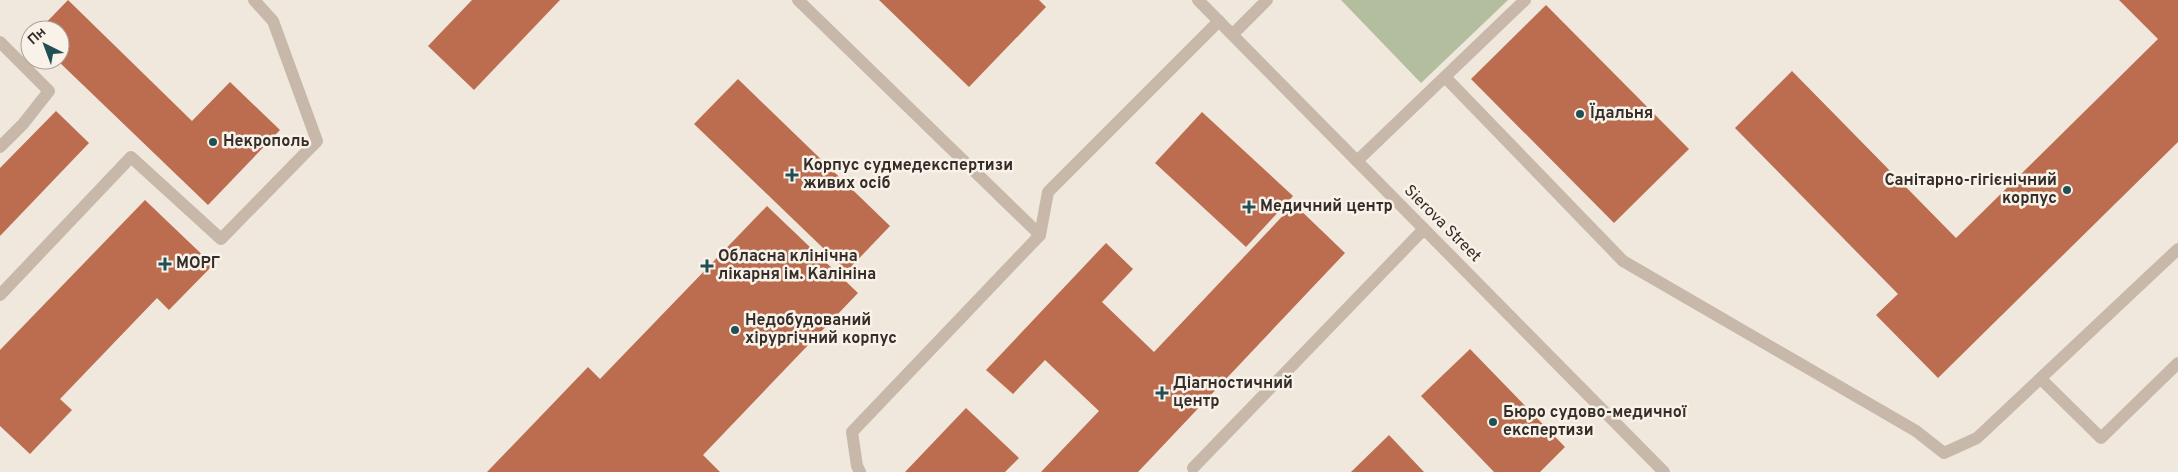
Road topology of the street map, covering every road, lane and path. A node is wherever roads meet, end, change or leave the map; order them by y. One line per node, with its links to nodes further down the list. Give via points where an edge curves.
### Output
1 (254, 0): 15 (street, via 273,21 317,141 221,239 131,157)
2 (798, 0): 13 (street)
3 (1198, 0): 6 (street, Sierova Street)
4 (1267, 0): 7 (street)
5 (1525, 0): 9 (street)
6 (1219, 20): 7 (street, Sierova Street); 13 (street, via 1048,192)
7 (1233, 34): 11 (street, Sierova Street)
8 (0, 42): 10 (street, via 49,90)
9 (1445, 77): 11 (street); 17 (street, via 1623,261 1916,431 1944,453 1977,438)
10 (0, 147)
11 (1357, 160): 12 (street, Sierova Street)
12 (1424, 229): 18 (street); 20 (street, Sierova Street)
13 (1040, 235): 19 (street, via 852,432)
14 (2178, 248): 17 (street)
15 (0, 294)
16 (2178, 363): 17 (street, via 2101,438)
17 (2041, 380)
18 (1193, 468)
19 (860, 472)
20 (1664, 472)

